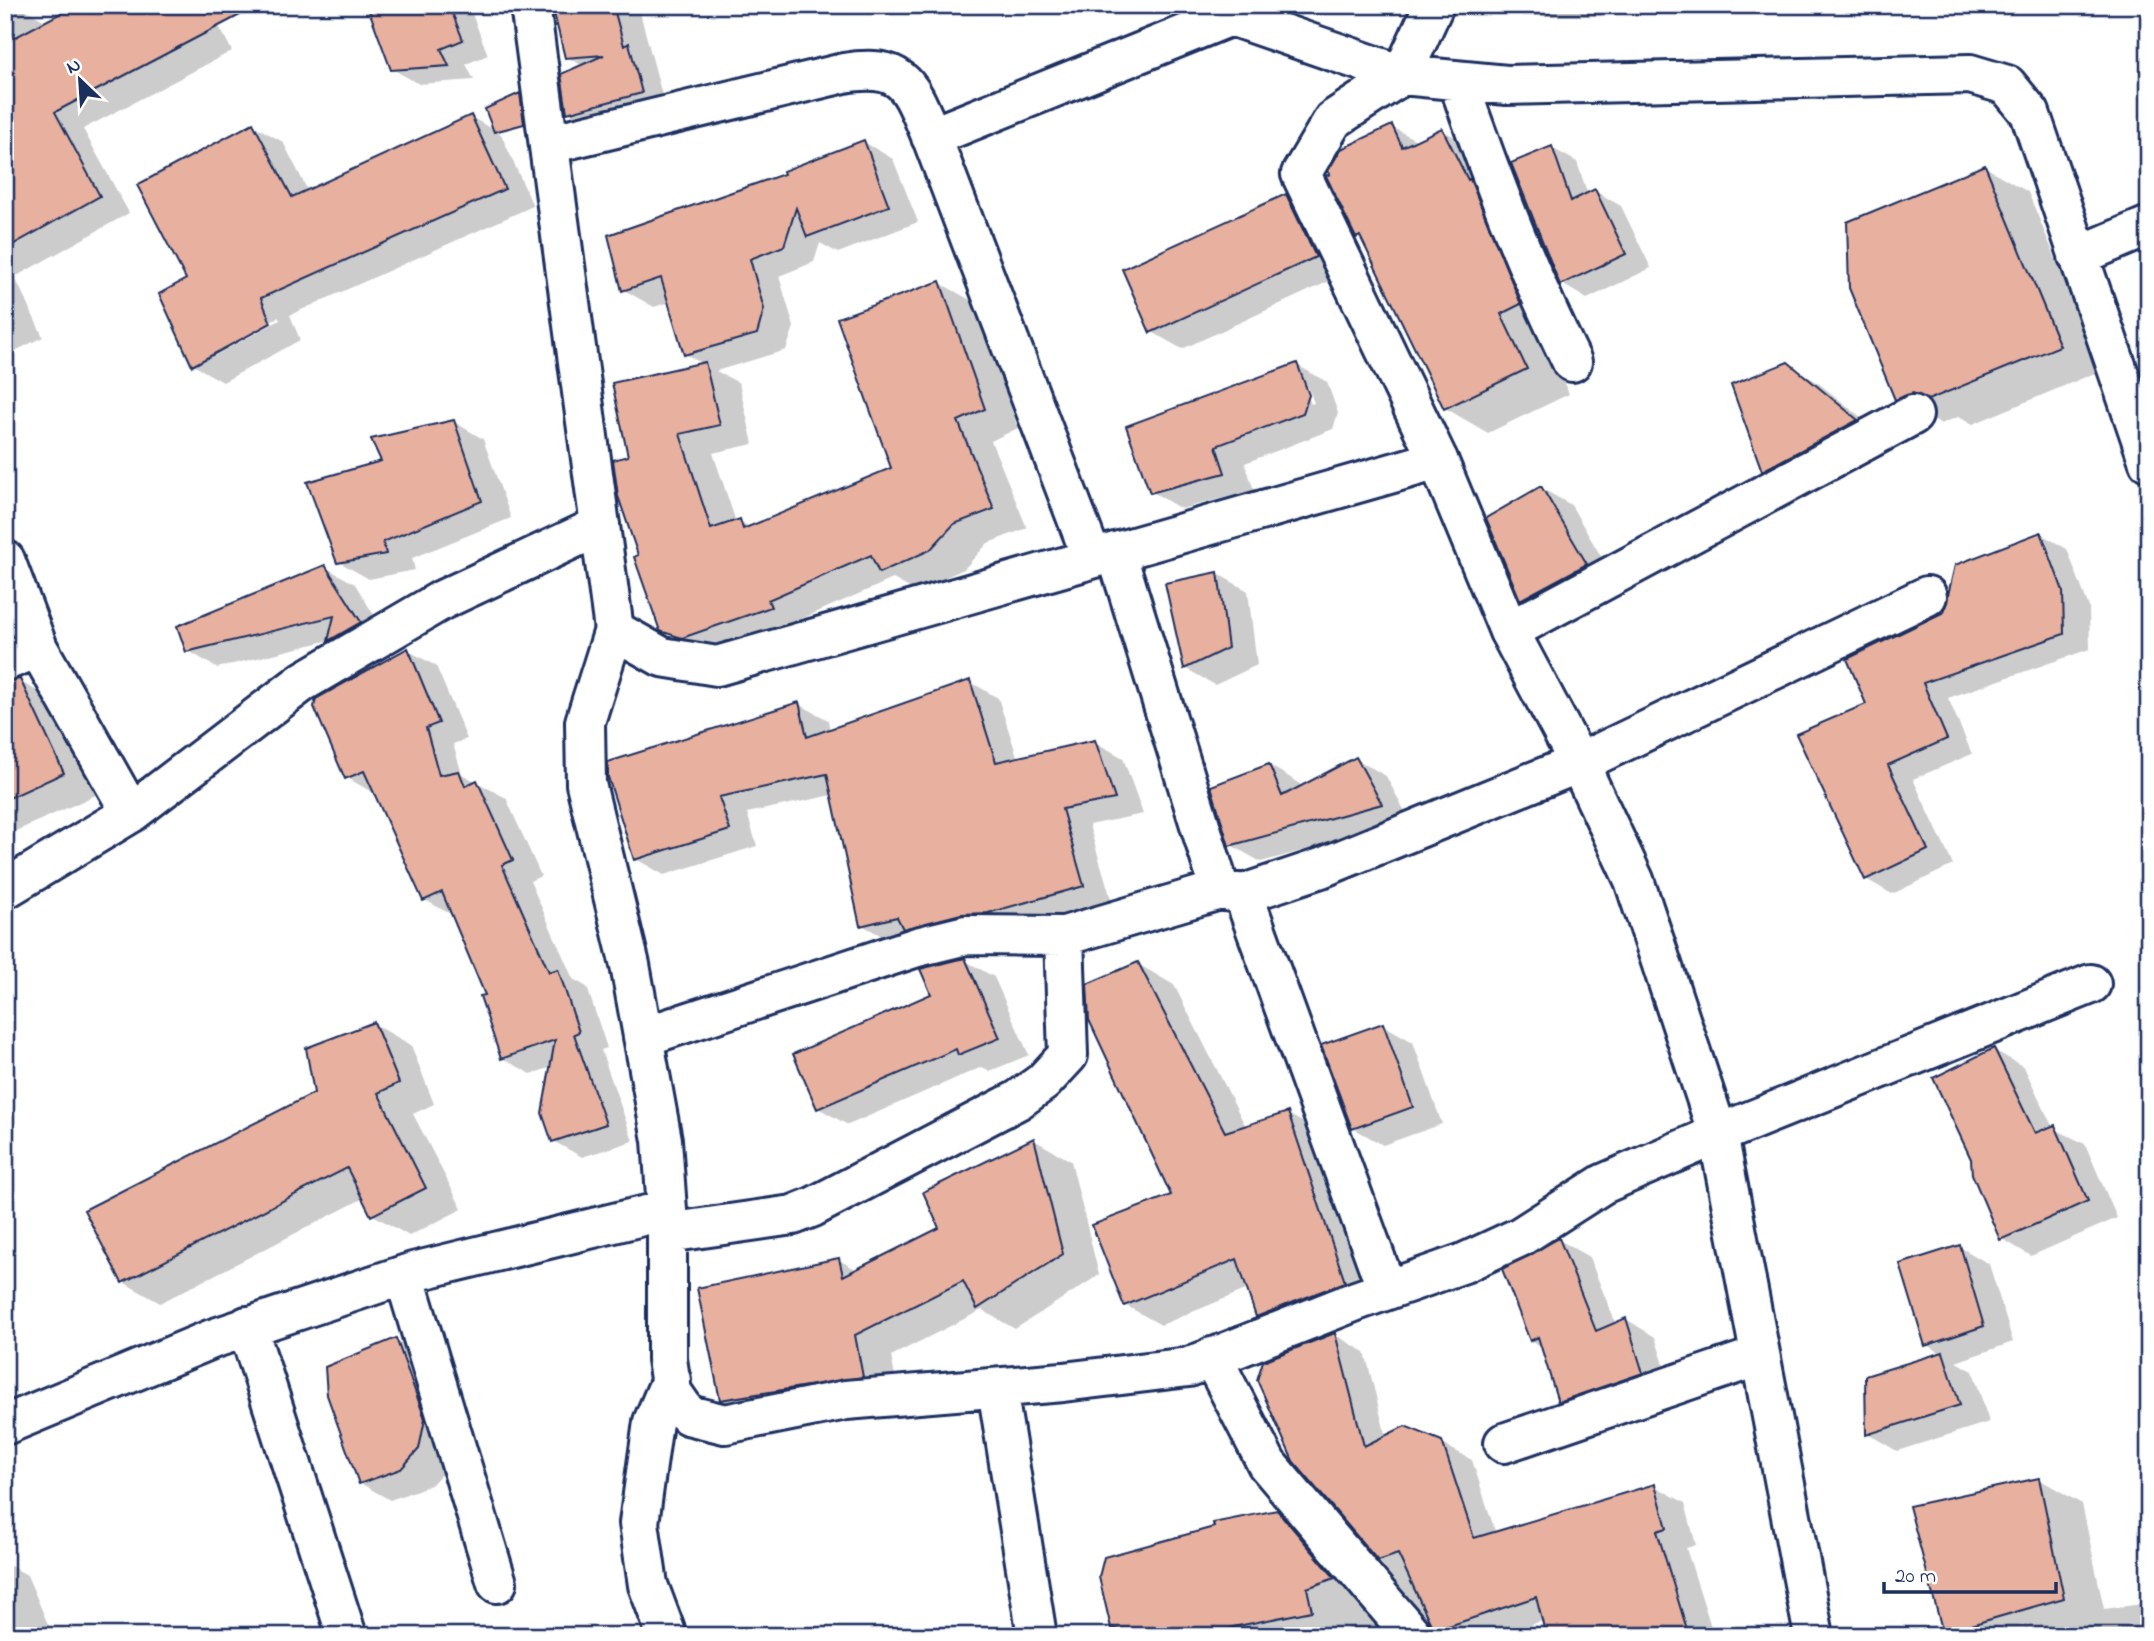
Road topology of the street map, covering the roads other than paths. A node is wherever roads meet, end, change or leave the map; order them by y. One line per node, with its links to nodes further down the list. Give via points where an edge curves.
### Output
1 (530, 5): 7 (street)
2 (1434, 5): 4 (street)
3 (1221, 11): 4 (street); 6 (street)
4 (1402, 75): 5 (street); 12 (street, via 1333,120 1301,174)
5 (1458, 81): 9 (street, via 1521,85 1970,74 2007,85 2030,113); 10 (street, via 1492,180)
6 (931, 137): 7 (street, via 912,91 893,75 874,68); 15 (street)
7 (549, 144): 14 (street)
8 (2149, 226): 9 (street)
9 (2078, 256): 13 (street)
10 (1572, 362)
11 (1913, 415): 19 (street)
12 (1438, 460): 15 (street); 19 (street)
13 (2149, 462)
14 (600, 526): 18 (street); 22 (street, via 442,600 304,681)
15 (1104, 555): 18 (street, via 717,666 662,657); 24 (street)
16 (5, 560): 20 (street)
17 (1927, 596): 21 (street)
18 (614, 630): 27 (street, via 585,722 586,784)
19 (1509, 631): 21 (street)
20 (21, 654): 22 (street)
21 (1579, 763): 24 (street, via 1369,849); 28 (street, via 1634,880)
22 (131, 813): 23 (street)
23 (5, 889)
24 (1231, 892): 25 (street); 31 (street)
25 (1064, 936): 27 (street, via 966,935); 29 (street, via 1068,1055 1043,1082 1018,1100 793,1215)
26 (2091, 984): 28 (street)
27 (643, 1037): 29 (street, via 662,1140)
28 (1718, 1134): 31 (street, via 1603,1184 1520,1237); 33 (street)
29 (667, 1222): 30 (street); 35 (street)
30 (404, 1275): 32 (street); 39 (street)
31 (1387, 1290): 34 (street)
32 (247, 1326): 37 (street); 40 (street)
33 (1759, 1356): 38 (street); 44 (street)
34 (1212, 1357): 36 (street, via 1189,1367); 43 (street, via 1267,1464)
35 (671, 1380): 36 (street, via 672,1392 688,1415 725,1424 846,1400); 41 (street, via 653,1422 639,1522 648,1585)
36 (997, 1388): 42 (street)
37 (5, 1425)
38 (1504, 1443)
39 (497, 1583)
40 (347, 1636)
41 (667, 1636)
42 (1037, 1636)
43 (1413, 1636)
44 (1814, 1636)

